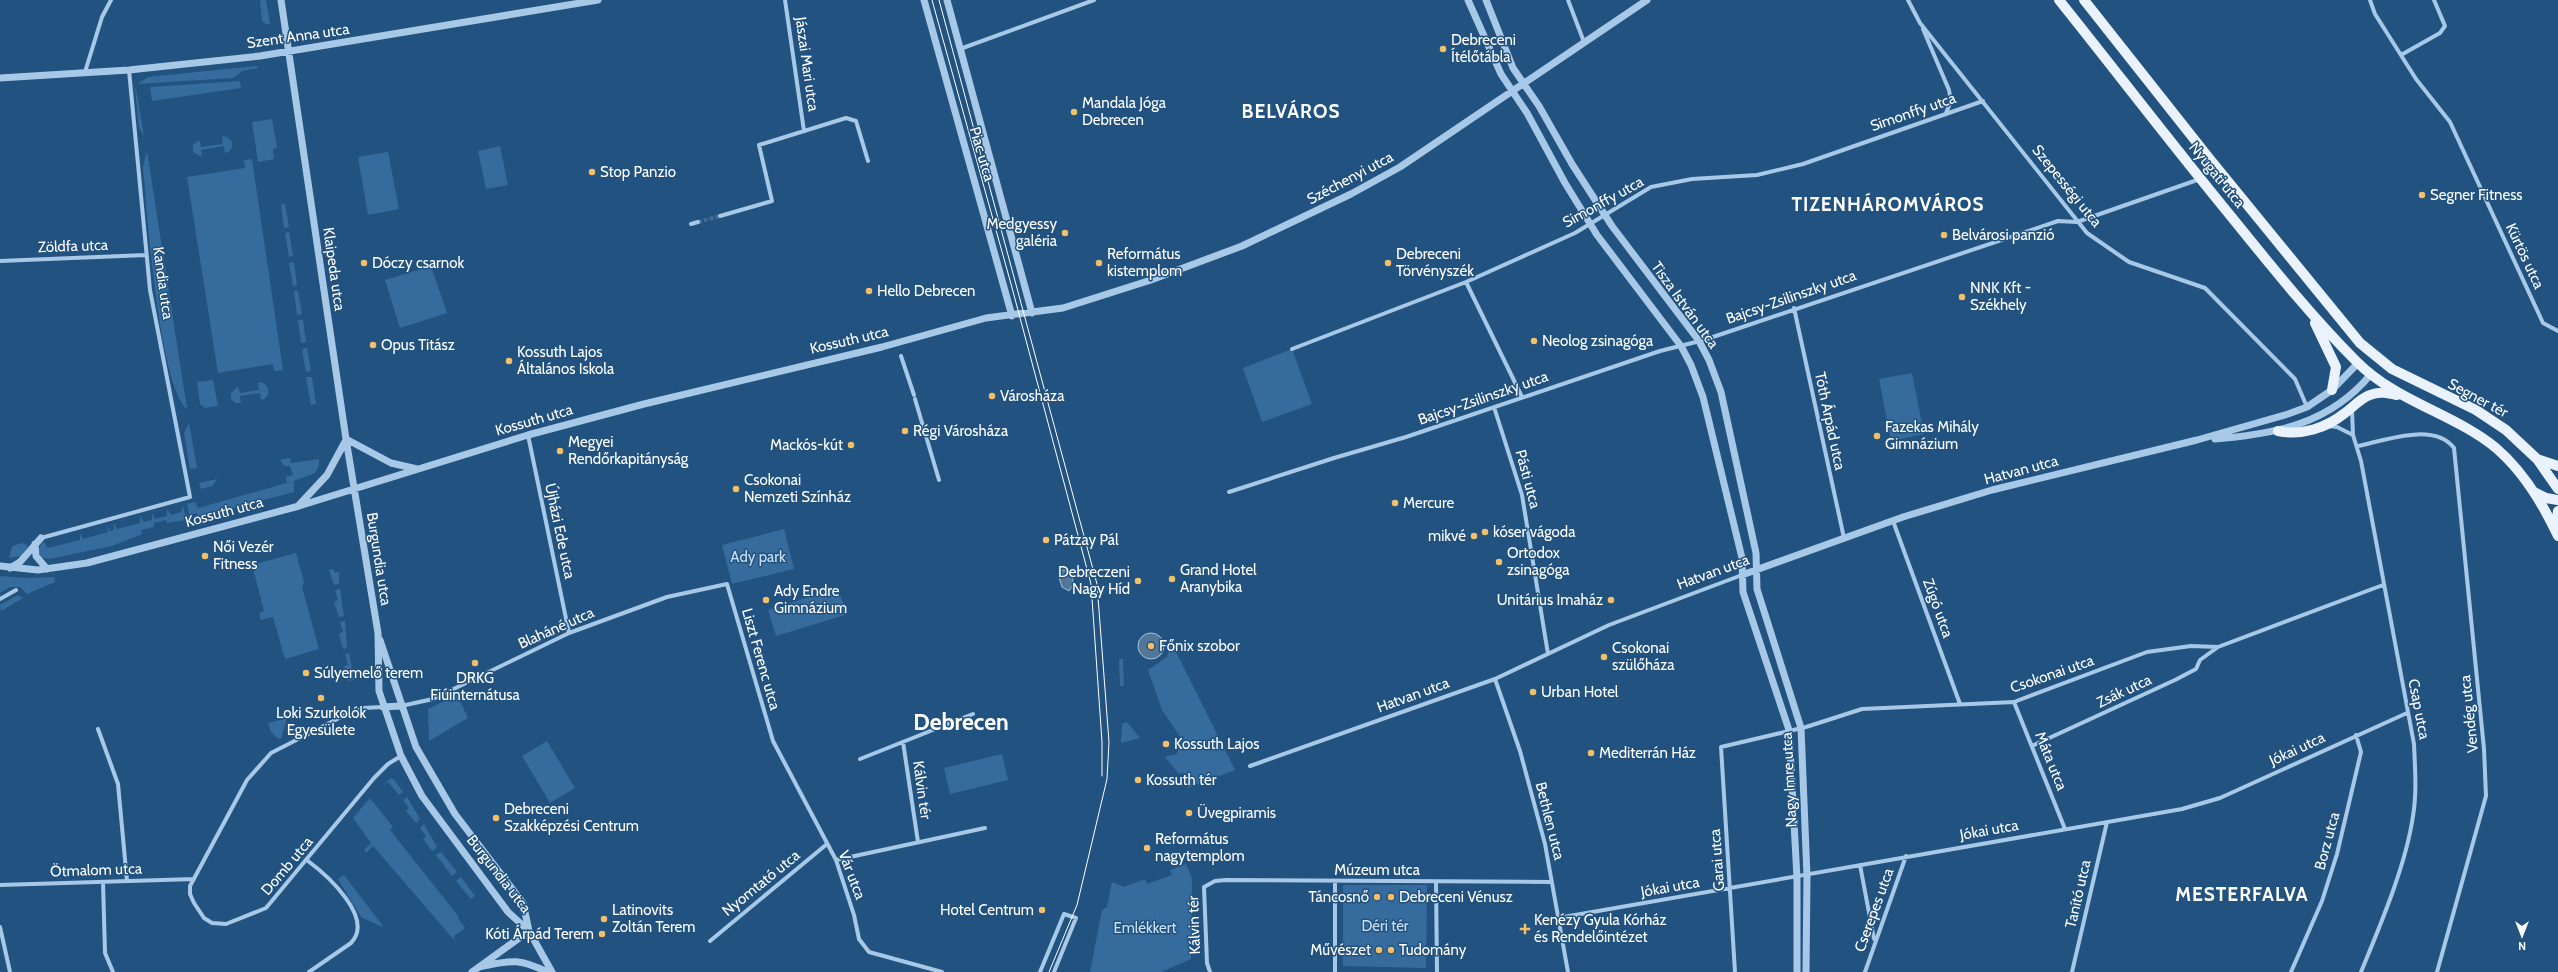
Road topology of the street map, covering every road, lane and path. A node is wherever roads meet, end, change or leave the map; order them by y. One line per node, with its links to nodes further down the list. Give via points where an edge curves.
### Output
1 (111, 0): 23 (street, via 102,17)
2 (281, 0): 20 (street, Klaipeda utca)
3 (598, 0): 20 (street, Szent Anna utca)
4 (785, 0): 29 (street, Jászai Mari utca)
5 (924, 0): 44 (street, Piac utca)
6 (947, 0): 19 (street, Piac utca)
7 (1094, 0): 19 (street)
8 (1468, 0): 26 (street, Tisza István utca, via 1501,74)
9 (1486, 0): 25 (street, Tisza István utca, via 1513,68)
10 (1568, 0): 18 (street)
11 (1647, 0): 18 (street, Széchenyi utca)
12 (1908, 0): 17 (street, Szepességi utca)
13 (2059, 0): 31 (main road, Nyugati utca)
14 (2084, 0): 49 (main road, Nyugati utca, via 2323,299)
15 (2370, 0): 21 (street, Kürtös utca, via 2375,14)
16 (2434, 0): 21 (street, via 2445,26 2440,33)
17 (1920, 23): 27 (street, Szepességi utca); 28 (street, Szepességi utca, via 1949,90 1951,100)
18 (1584, 42): 25 (street, Széchenyi utca)
19 (960, 49): 42 (street, Piac utca)
20 (289, 52): 22 (street, Szent Anna utca); 64 (street, Klaipeda utca)
21 (2400, 55): 45 (street, Kürtös utca, via 2450,122 2543,323)
22 (129, 70): 23 (street, Szent Anna utca); 38 (street, Kandia utca)
23 (85, 72): 24 (street, Szent Anna utca)
24 (0, 78)
25 (1523, 83): 26 (street, Széchenyi utca); 32 (street, Tisza István utca)
26 (1512, 90): 37 (street, Tisza István utca); 42 (street, Széchenyi utca, via 1400,167 1351,194 1242,246 1144,283 1063,308)
27 (1983, 101): 28 (street, Simonffy utca); 35 (street, Szepességi utca)
28 (1945, 114): 32 (street, Simonffy utca, via 1803,164 1757,174 1692,179 1651,187)
29 (804, 130): 30 (street, via 846,118 856,121); 33 (street, via 759,144 772,201)
30 (868, 161)
31 (2200, 179): 35 (street, Bajcsy-Zsilinszky utca); 43 (main road, Nyugati utca)
32 (1604, 214): 37 (street, Simonffy utca); 46 (street, Tisza István utca)
33 (720, 216)
34 (698, 222): 36 (street)
35 (2077, 222): 41 (street, Bajcsy-Zsilinszky utca, via 2058,221); 59 (street, Szepességi utca, via 2087,233 2129,262 2205,288 2295,379)
36 (691, 224)
37 (1590, 224): 40 (street, Simonffy utca); 47 (street, Tisza István utca)
38 (146, 255): 39 (street, Zöldfa utca); 75 (street, Kandia utca, via 151,296)
39 (0, 261)
40 (1466, 282): 48 (street, Simonffy utca); 55 (street)
41 (1794, 308): 46 (street, Bajcsy-Zsilinszky utca); 82 (street, Tóth Árpád utca)
42 (1032, 313): 44 (street, Kossuth utca)
43 (2310, 314): 51 (main road, Nyugati utca); 54 (main road, via 2336,367)
44 (1012, 316): 62 (street, Kossuth utca, via 986,318 882,347 679,394)
45 (2558, 330)
46 (1699, 341): 47 (street, Bajcsy-Zsilinszky utca); 87 (street, Tisza István utca, via 1721,392 1756,553)
47 (1681, 346): 55 (street, Bajcsy-Zsilinszky utca); 88 (street, Tisza István utca, via 1703,397 1742,558)
48 (1292, 349)
49 (2369, 351): 51 (main road); 52 (main road, Segner tér)
50 (901, 356): 70 (street)
51 (2358, 363): 53 (main road); 54 (street, Hatvan utca)
52 (2382, 363): 53 (main road); 67 (main road, Segner tér, via 2423,386 2476,410 2506,430)
53 (2371, 374): 56 (main road); 61 (street, Hatvan utca, via 2356,389 2322,414)
54 (2332, 390): 59 (street, Hatvan utca)
55 (1522, 397): 57 (street, Bajcsy-Zsilinszky utca)
56 (2407, 398): 58 (main road, via 2388,392 2378,392); 74 (main road, via 2496,448 2517,468)
57 (1494, 406): 73 (street, Bajcsy-Zsilinszky utca, via 1406,437); 96 (street, Pásti utca, via 1522,495)
58 (2354, 406): 60 (main road, via 2333,422); 63 (street, via 2351,417)
59 (2307, 407): 65 (street, Hatvan utca)
60 (2321, 426): 61 (main road, via 2291,434); 63 (street, via 2337,427)
61 (2278, 431): 65 (street, Hatvan utca)
62 (528, 434): 69 (street, Kossuth utca); 94 (street, Újházi Ede utca)
63 (2353, 434): 66 (street)
64 (346, 439): 69 (street, via 391,463); 72 (street, Klaipeda utca); 77 (street, via 327,476)
65 (2197, 440): 79 (street, Hatvan utca, via 1992,490)
66 (2358, 446): 90 (street, Csap utca); 161 (street, Vendég utca, via 2427,433 2439,435 2448,440 2454,448 2484,741 2486,796)
67 (2537, 459): 68 (main road); 71 (main road, Segner tér)
68 (2558, 466)
69 (418, 469): 72 (street, Kossuth utca)
70 (939, 480)
71 (2558, 489)
72 (354, 490): 77 (street, Kossuth utca); 93 (street, Burgundia utca)
73 (1229, 492)
74 (2534, 492): 76 (main road); 80 (main road)
75 (190, 497): 81 (street, Kossuth utca)
76 (2558, 500)
77 (299, 506): 86 (street, Kossuth utca, via 87,563)
78 (2558, 510): 80 (main road)
79 (1893, 521): 82 (street, Hatvan utca); 99 (street, Zúgó utca)
80 (2556, 533)
81 (41, 538): 83 (street)
82 (1844, 538): 87 (street, Hatvan utca)
83 (35, 544): 85 (street, via 20,562); 86 (street, via 36,556)
84 (0, 566): 85 (street, Kossuth utca)
85 (10, 568): 86 (street, Kossuth utca)
86 (47, 569)
87 (1756, 570): 88 (street, Hatvan utca); 104 (street, Nagy Imre utca, via 1756,589)
88 (1742, 575): 96 (street, Hatvan utca, via 1609,625); 106 (street, Nagy Imre utca, via 1743,592)
89 (726, 584): 94 (street, Blaháné utca, via 668,597); 108 (street, Liszt Ferenc utca)
90 (2383, 586): 95 (street, Csokonai utca); 102 (street, Csap utca)
91 (16, 590): 92 (street)
92 (0, 599)
93 (378, 633): 100 (street, Burgundia utca); 101 (street, Burgundia utca, via 378,691)
94 (569, 633): 100 (street, Blaháné utca, via 433,699)
95 (2218, 647): 98 (street, Csokonai utca, via 2191,646 2148,652); 110 (street, Zsák utca, via 2200,660 2196,669)
96 (1548, 654): 97 (street, Hatvan utca)
97 (1494, 679): 114 (street, Hatvan utca); 131 (street, Bethlen utca, via 1531,791)
98 (2014, 702): 99 (street, Csokonai utca); 110 (street, Máta utca)
99 (1960, 704): 104 (street, Csokonai utca, via 1862,709)
100 (400, 706): 101 (street); 137 (street, Burgundia utca, via 416,747 438,788 523,903)
101 (383, 707): 112 (street, Burgundia utca); 126 (street, via 367,707 347,714 271,753 247,780)
102 (2407, 713): 107 (street, Jókai utca); 160 (street, Csap utca, via 2414,744 2413,817 2403,856)
103 (973, 714): 109 (street)
104 (1801, 728): 106 (street, Csokonai utca); 124 (street, Nagy Imre utca)
105 (98, 729): 127 (street, via 118,784)
106 (1789, 730): 111 (street, Csokonai utca); 125 (street, Nagy Imre utca)
107 (2356, 736): 115 (street, Jókai utca, via 2220,798 2182,809); 159 (street, Borz utca, via 2361,752 2338,854 2322,901)
108 (773, 741): 119 (street, Vár utca)
109 (903, 742): 113 (street); 118 (street, Kálvin tér)
110 (2032, 746): 117 (street, Máta utca)
111 (1721, 747): 134 (street, Garai utca)
112 (401, 756): 122 (street, Domb utca, via 377,775); 137 (street, Burgundia utca, via 422,796 508,912)
113 (860, 759)
114 (1250, 766)
115 (2107, 822): 117 (street, Jókai utca); 158 (street, Tanító utca)
116 (985, 828): 118 (street, Kálvin tér)
117 (2065, 829): 120 (street, Jókai utca)
118 (918, 842): 121 (street, Kálvin tér)
119 (827, 844): 121 (street, Vár utca); 138 (street, Nyomtató utca)
120 (1906, 856): 123 (street, Jókai utca); 139 (street, Cserepes utca)
121 (836, 860): 147 (street, Vár utca, via 859,939 869,952)
122 (308, 861): 126 (street, Domb utca, via 271,905 222,925 212,923 202,916 190,894); 143 (street, via 337,885 358,925 357,934 351,943)
123 (1860, 865): 124 (street, Jókai utca); 139 (street)
124 (1806, 876): 125 (street, Jókai utca); 156 (street, Nagy Imre utca)
125 (1797, 878): 134 (street, Jókai utca); 155 (street, Nagy Imre utca)
126 (194, 879): 127 (street, Ötmalom utca)
127 (127, 881): 128 (street, Ötmalom utca)
128 (103, 882): 132 (street, Ötmalom utca); 142 (street, via 106,953)
129 (1334, 882): 130 (street, Múzeum utca); 133 (street, Múzeum utca, via 1226,880 1215,881); 151 (street)
130 (1436, 882): 131 (street, Múzeum utca); 152 (street)
131 (1552, 882): 135 (street, Bethlen utca)
132 (0, 885)
133 (1204, 887): 150 (street, Kálvin tér, via 1207,963)
134 (1731, 888): 135 (street, Jókai utca); 154 (street, Garai utca)
135 (1558, 918): 153 (street, Bethlen utca)
136 (0, 927): 141 (street)
137 (529, 931): 140 (street); 146 (street)
138 (710, 940)
139 (1875, 941): 157 (street, Cserepes utca)
140 (479, 967): 144 (street); 145 (street, via 514,960)
141 (10, 972)
142 (113, 972)
143 (310, 972)
144 (472, 972)
145 (547, 972)
146 (552, 972)
147 (942, 972)
148 (1040, 972): 149 (street, via 1064,914 1076,918)
149 (1054, 972)
150 (1210, 972)
151 (1335, 972)
152 (1438, 972)
153 (1568, 972)
154 (1735, 972)
155 (1797, 972)
156 (1806, 972)
157 (1865, 972)
158 (2072, 972)
159 (2291, 972)
160 (2361, 972)
161 (2437, 972)

